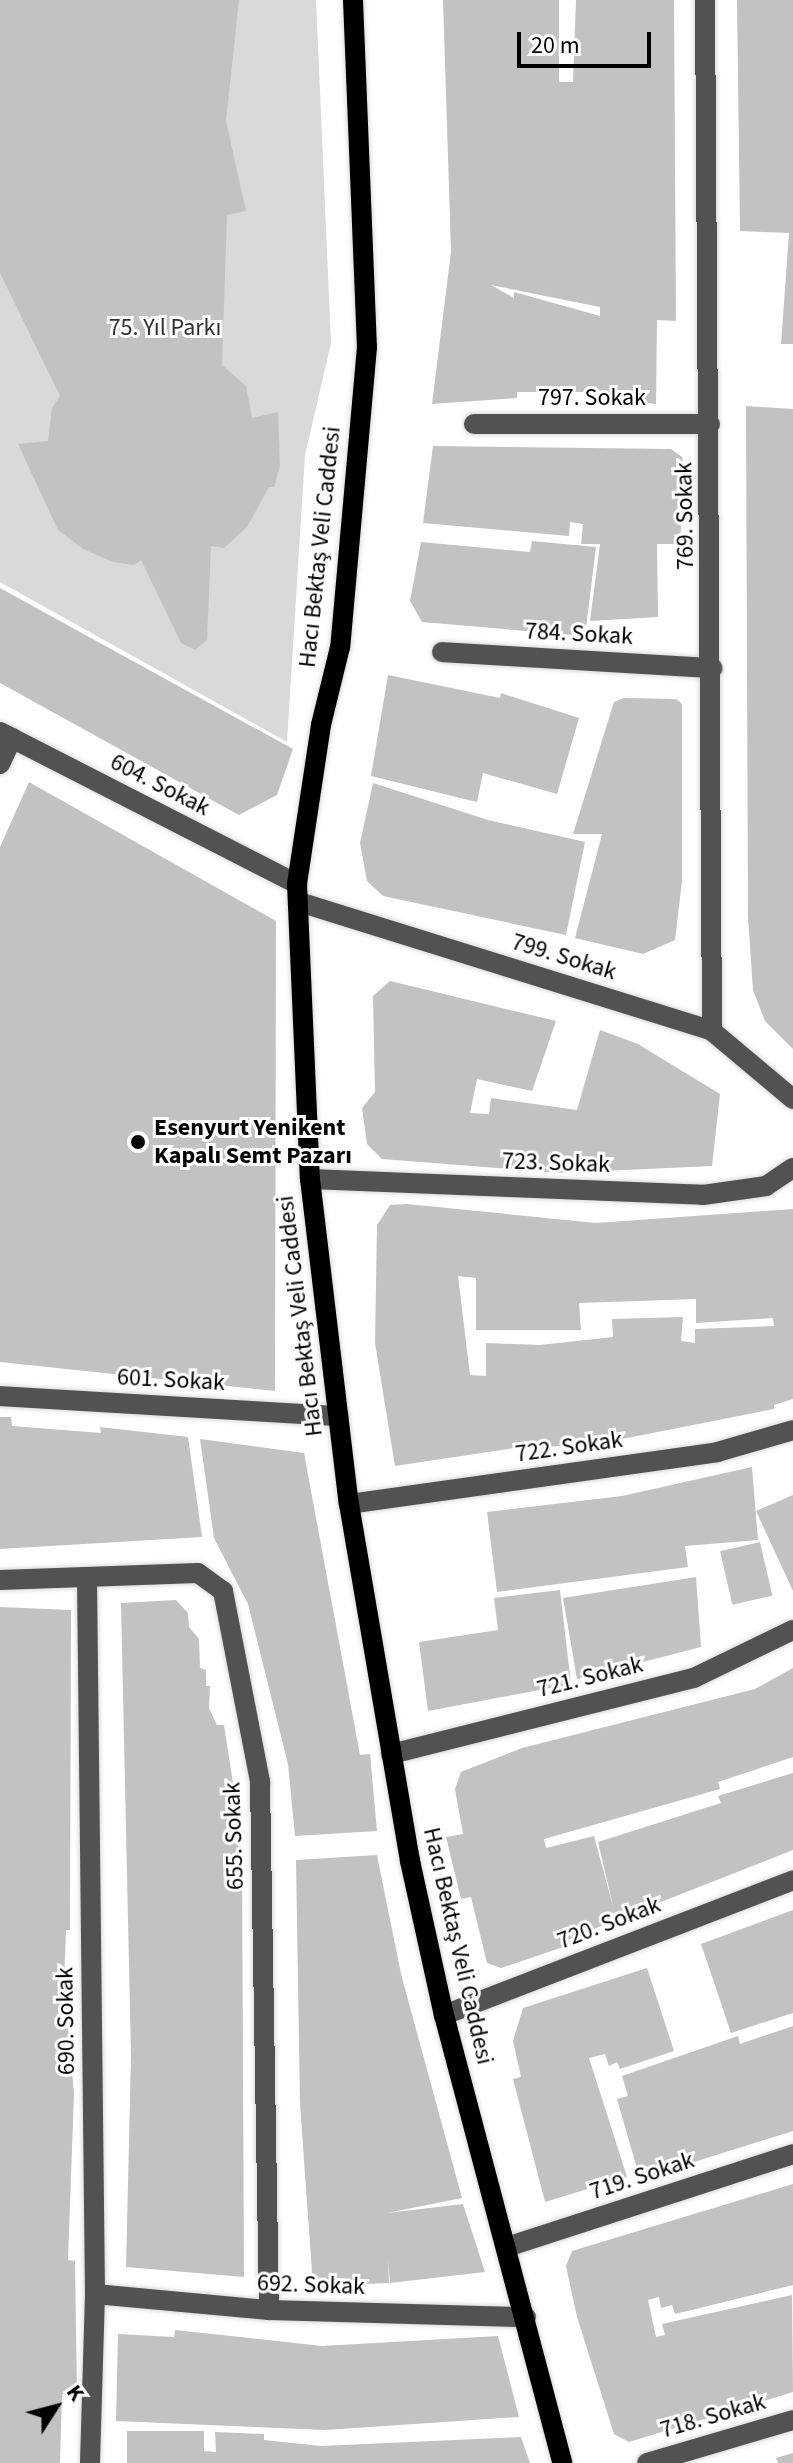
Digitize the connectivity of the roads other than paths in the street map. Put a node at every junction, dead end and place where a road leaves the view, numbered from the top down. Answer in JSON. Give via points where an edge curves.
{"nodes":[{"id":1,"x":353,"y":0,"type":"edge"},
{"id":2,"x":705,"y":0,"type":"edge"},
{"id":3,"x":474,"y":424,"type":"dead end"},
{"id":4,"x":710,"y":424,"type":"junction"},
{"id":5,"x":442,"y":652,"type":"dead end"},
{"id":6,"x":713,"y":668,"type":"junction"},
{"id":7,"x":6,"y":735,"type":"edge"},
{"id":8,"x":0,"y":764,"type":"edge"},
{"id":9,"x":298,"y":893,"type":"junction"},
{"id":10,"x":712,"y":1031,"type":"junction"},
{"id":11,"x":793,"y":1099,"type":"edge"},
{"id":12,"x":793,"y":1168,"type":"edge"},
{"id":13,"x":310,"y":1179,"type":"junction"},
{"id":14,"x":0,"y":1396,"type":"edge"},
{"id":15,"x":338,"y":1416,"type":"junction"},
{"id":16,"x":793,"y":1430,"type":"edge"},
{"id":17,"x":349,"y":1504,"type":"junction"},
{"id":18,"x":87,"y":1578,"type":"junction"},
{"id":19,"x":0,"y":1580,"type":"edge"},
{"id":20,"x":793,"y":1630,"type":"edge"},
{"id":21,"x":391,"y":1754,"type":"junction"},
{"id":22,"x":793,"y":1880,"type":"edge"},
{"id":23,"x":444,"y":2015,"type":"junction"},
{"id":24,"x":793,"y":2154,"type":"edge"},
{"id":25,"x":507,"y":2247,"type":"junction"},
{"id":26,"x":95,"y":2294,"type":"junction"},
{"id":27,"x":269,"y":2310,"type":"junction"},
{"id":28,"x":526,"y":2317,"type":"junction"},
{"id":29,"x":793,"y":2420,"type":"edge"},
{"id":30,"x":90,"y":2463,"type":"edge"},
{"id":31,"x":562,"y":2463,"type":"edge"},
{"id":32,"x":647,"y":2463,"type":"edge"}],
"edges":[{"from":1,"to":9,"type":"main road","name":"Hacı Bektaş Veli Caddesi","via":[[367,347],[340,647],[321,725]]},
{"from":2,"to":4,"type":"street","name":"769. Sokak"},
{"from":3,"to":4,"type":"street","name":"797. Sokak"},
{"from":4,"to":6,"type":"street","name":"769. Sokak"},
{"from":5,"to":6,"type":"street","name":"784. Sokak"},
{"from":6,"to":10,"type":"street","name":"769. Sokak"},
{"from":7,"to":8,"type":"street"},
{"from":7,"to":9,"type":"street","name":"604. Sokak"},
{"from":9,"to":10,"type":"street","name":"799. Sokak"},
{"from":9,"to":13,"type":"main road","name":"Hacı Bektaş Veli Caddesi"},
{"from":10,"to":11,"type":"street","name":"799. Sokak"},
{"from":12,"to":13,"type":"street","name":"723. Sokak","via":[[766,1186],[703,1195]]},
{"from":13,"to":15,"type":"main road","name":"Hacı Bektaş Veli Caddesi"},
{"from":14,"to":15,"type":"street","name":"601. Sokak"},
{"from":15,"to":17,"type":"main road","name":"Hacı Bektaş Veli Caddesi"},
{"from":16,"to":17,"type":"street","name":"722. Sokak","via":[[717,1452]]},
{"from":17,"to":21,"type":"main road","name":"Hacı Bektaş Veli Caddesi"},
{"from":18,"to":19,"type":"street","name":"655. Sokak"},
{"from":18,"to":26,"type":"street","name":"690. Sokak"},
{"from":18,"to":27,"type":"street","name":"655. Sokak","via":[[198,1573],[223,1591],[260,1782]]},
{"from":20,"to":21,"type":"street","name":"721. Sokak","via":[[694,1678]]},
{"from":21,"to":23,"type":"main road","name":"Hacı Bektaş Veli Caddesi"},
{"from":22,"to":23,"type":"street","name":"720. Sokak"},
{"from":23,"to":25,"type":"main road","name":"Hacı Bektaş Veli Caddesi"},
{"from":24,"to":25,"type":"street","name":"719. Sokak"},
{"from":25,"to":28,"type":"main road","name":"Hacı Bektaş Veli Caddesi"},
{"from":26,"to":27,"type":"street","name":"692. Sokak"},
{"from":26,"to":30,"type":"street","name":"690. Sokak"},
{"from":27,"to":28,"type":"street","name":"692. Sokak"},
{"from":28,"to":31,"type":"main road","name":"Hacı Bektaş Veli Caddesi"},
{"from":29,"to":32,"type":"street","name":"718. Sokak"}]}
